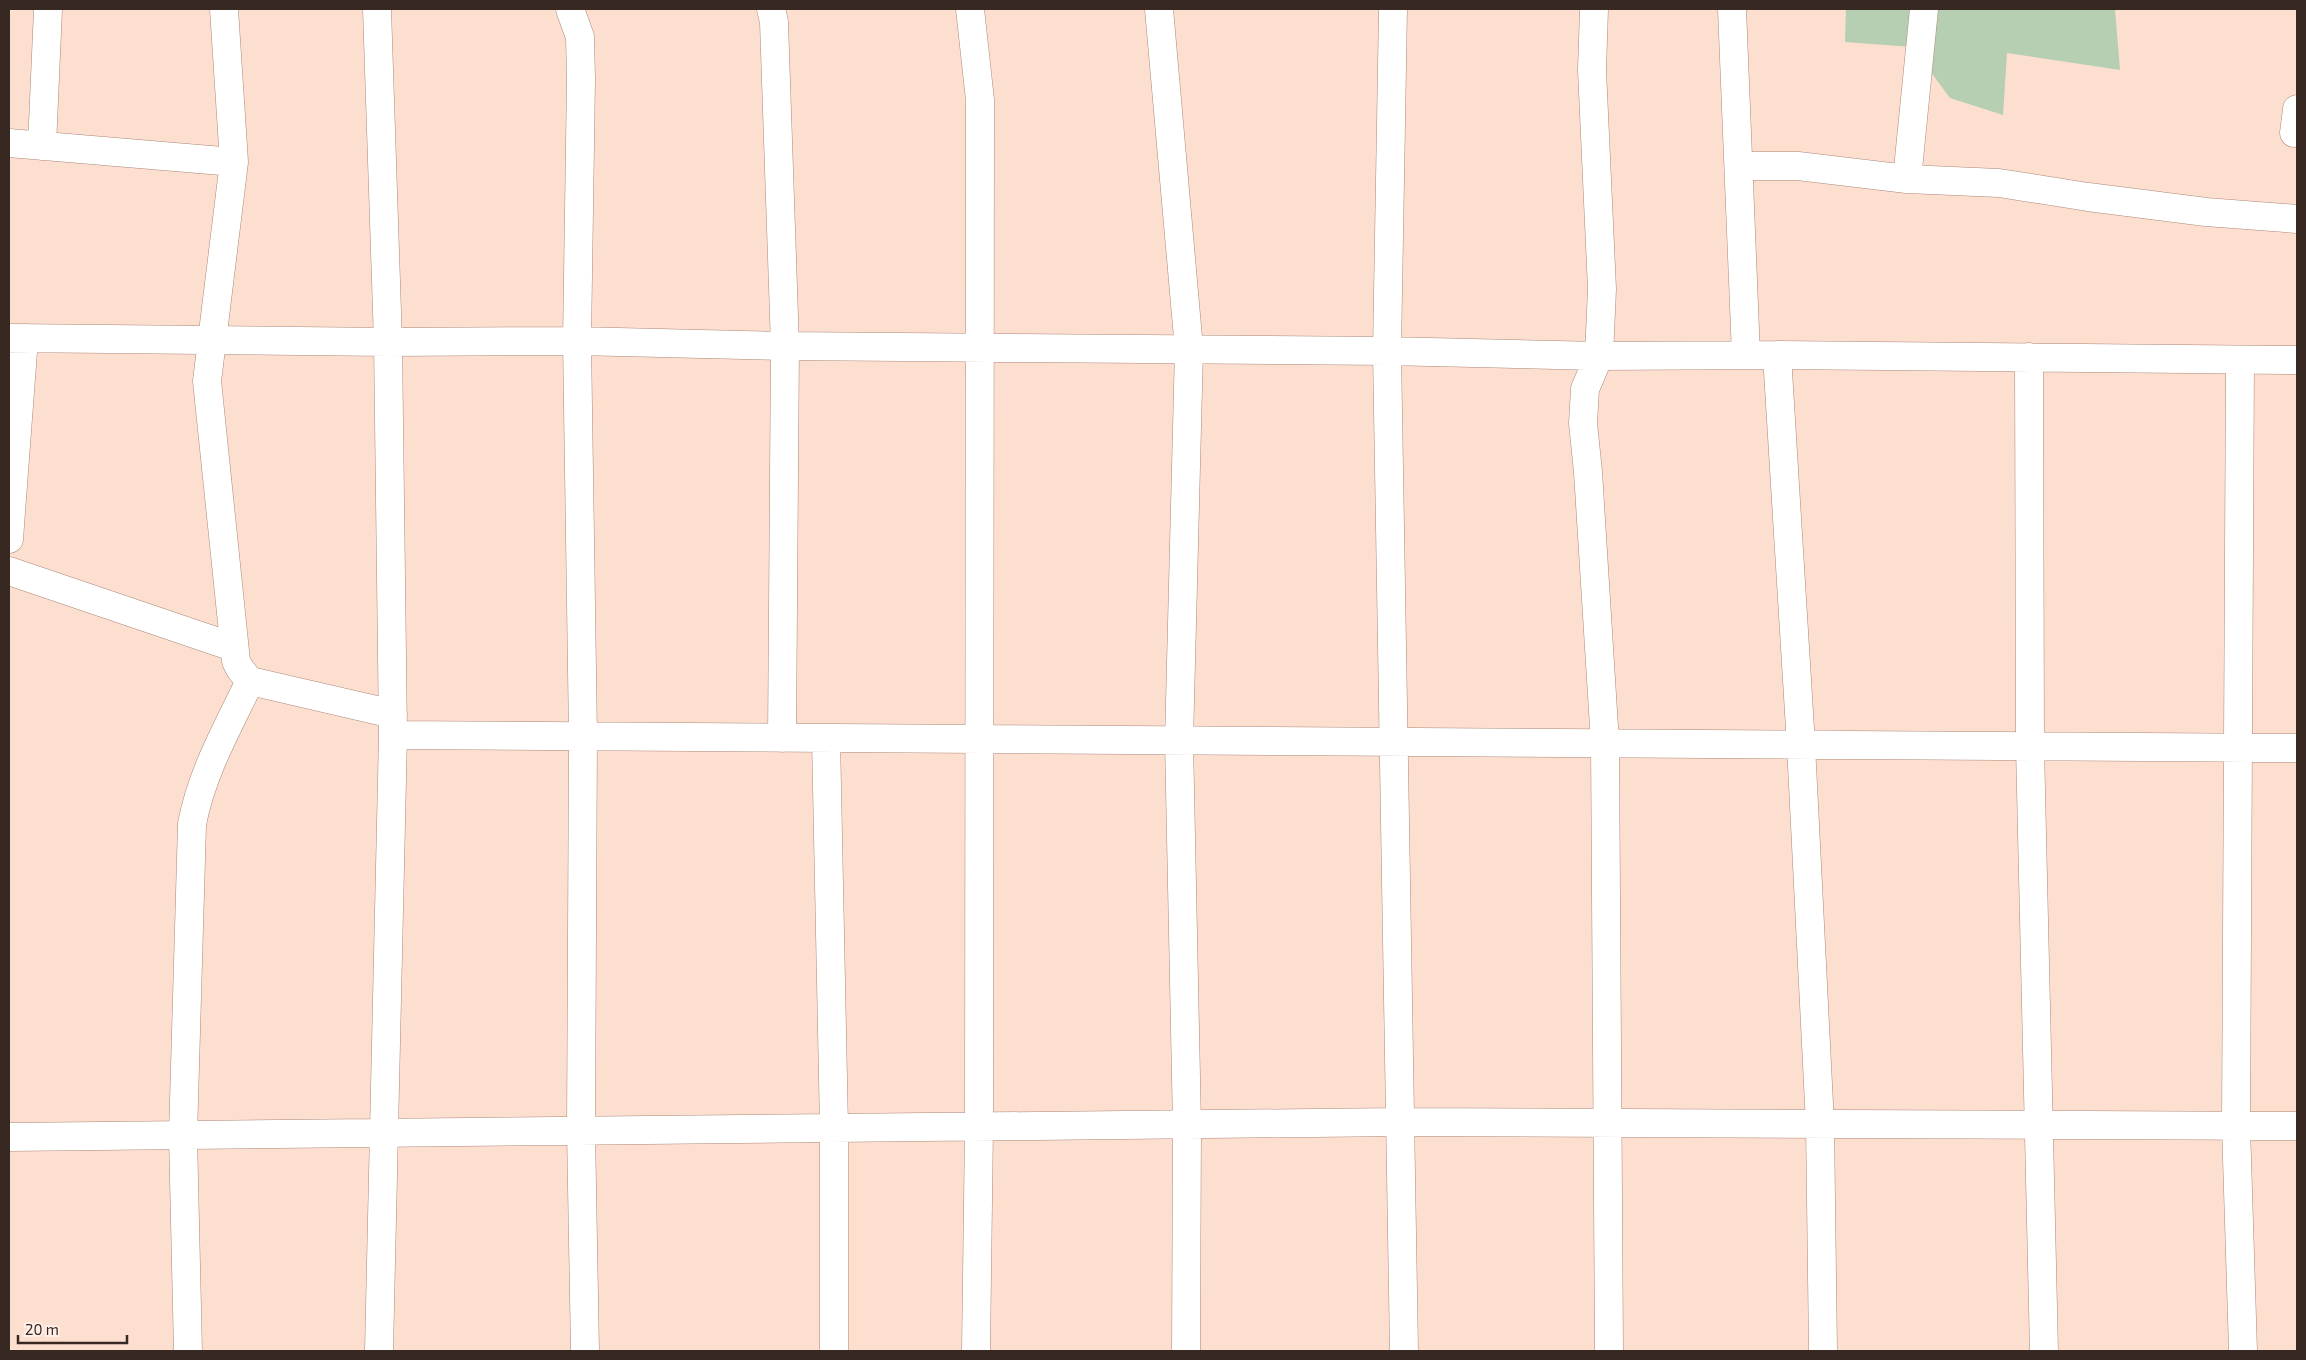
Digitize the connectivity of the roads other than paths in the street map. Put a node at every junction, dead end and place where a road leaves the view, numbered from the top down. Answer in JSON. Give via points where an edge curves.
{"nodes":[{"id":1,"x":48,"y":9,"type":"edge"},
{"id":2,"x":224,"y":9,"type":"edge"},
{"id":3,"x":377,"y":9,"type":"edge"},
{"id":4,"x":570,"y":9,"type":"edge"},
{"id":5,"x":770,"y":9,"type":"edge"},
{"id":6,"x":970,"y":9,"type":"edge"},
{"id":7,"x":1160,"y":9,"type":"edge"},
{"id":8,"x":1393,"y":9,"type":"edge"},
{"id":9,"x":1594,"y":9,"type":"edge"},
{"id":10,"x":1732,"y":9,"type":"edge"},
{"id":11,"x":1924,"y":9,"type":"edge"},
{"id":12,"x":9,"y":143,"type":"edge"},
{"id":13,"x":42,"y":146,"type":"junction"},
{"id":14,"x":234,"y":162,"type":"junction"},
{"id":15,"x":1740,"y":166,"type":"junction"},
{"id":16,"x":1907,"y":179,"type":"junction"},
{"id":17,"x":2297,"y":219,"type":"edge"},
{"id":18,"x":16,"y":338,"type":"edge"},
{"id":19,"x":212,"y":340,"type":"junction"},
{"id":20,"x":577,"y":341,"type":"junction"},
{"id":21,"x":388,"y":342,"type":"junction"},
{"id":22,"x":784,"y":346,"type":"junction"},
{"id":23,"x":979,"y":347,"type":"junction"},
{"id":24,"x":1189,"y":350,"type":"junction"},
{"id":25,"x":1387,"y":351,"type":"junction"},
{"id":26,"x":1746,"y":355,"type":"junction"},
{"id":27,"x":1777,"y":355,"type":"junction"},
{"id":28,"x":1599,"y":356,"type":"junction"},
{"id":29,"x":2028,"y":358,"type":"junction"},
{"id":30,"x":2240,"y":360,"type":"junction"},
{"id":31,"x":2297,"y":360,"type":"edge"},
{"id":32,"x":9,"y":539,"type":"edge"},
{"id":33,"x":9,"y":571,"type":"edge"},
{"id":34,"x":233,"y":646,"type":"junction"},
{"id":35,"x":250,"y":681,"type":"junction"},
{"id":36,"x":393,"y":725,"type":"junction"},
{"id":37,"x":583,"y":736,"type":"junction"},
{"id":38,"x":782,"y":738,"type":"junction"},
{"id":39,"x":826,"y":738,"type":"junction"},
{"id":40,"x":978,"y":740,"type":"junction"},
{"id":41,"x":1179,"y":741,"type":"junction"},
{"id":42,"x":1392,"y":742,"type":"junction"},
{"id":43,"x":1605,"y":744,"type":"junction"},
{"id":44,"x":1801,"y":745,"type":"junction"},
{"id":45,"x":2030,"y":747,"type":"junction"},
{"id":46,"x":2238,"y":748,"type":"junction"},
{"id":47,"x":2297,"y":748,"type":"edge"},
{"id":48,"x":1399,"y":1122,"type":"junction"},
{"id":49,"x":1607,"y":1123,"type":"junction"},
{"id":50,"x":1820,"y":1124,"type":"junction"},
{"id":51,"x":1187,"y":1125,"type":"junction"},
{"id":52,"x":2038,"y":1125,"type":"junction"},
{"id":53,"x":2236,"y":1126,"type":"junction"},
{"id":54,"x":2297,"y":1126,"type":"edge"},
{"id":55,"x":980,"y":1127,"type":"junction"},
{"id":56,"x":834,"y":1128,"type":"junction"},
{"id":57,"x":581,"y":1131,"type":"junction"},
{"id":58,"x":384,"y":1133,"type":"junction"},
{"id":59,"x":183,"y":1136,"type":"junction"},
{"id":60,"x":9,"y":1137,"type":"edge"},
{"id":61,"x":188,"y":1351,"type":"edge"},
{"id":62,"x":379,"y":1351,"type":"edge"},
{"id":63,"x":585,"y":1351,"type":"edge"},
{"id":64,"x":834,"y":1351,"type":"edge"},
{"id":65,"x":976,"y":1351,"type":"edge"},
{"id":66,"x":1186,"y":1351,"type":"edge"},
{"id":67,"x":1404,"y":1351,"type":"edge"},
{"id":68,"x":1609,"y":1351,"type":"edge"},
{"id":69,"x":1823,"y":1351,"type":"edge"},
{"id":70,"x":2044,"y":1351,"type":"edge"},
{"id":71,"x":2243,"y":1351,"type":"edge"}],
"edges":[{"from":1,"to":13,"type":"street"},
{"from":2,"to":14,"type":"street"},
{"from":3,"to":21,"type":"street"},
{"from":4,"to":20,"type":"street","via":[[580,36],[581,69]]},
{"from":5,"to":22,"type":"street","via":[[774,22]]},
{"from":6,"to":23,"type":"street","via":[[980,100]]},
{"from":7,"to":24,"type":"street"},
{"from":8,"to":25,"type":"street"},
{"from":9,"to":28,"type":"street","via":[[1592,70],[1602,289]]},
{"from":10,"to":15,"type":"street"},
{"from":11,"to":16,"type":"street"},
{"from":12,"to":13,"type":"street"},
{"from":13,"to":14,"type":"street"},
{"from":14,"to":19,"type":"street"},
{"from":15,"to":16,"type":"street","via":[[1798,166]]},
{"from":15,"to":26,"type":"street"},
{"from":16,"to":17,"type":"street","via":[[1999,183],[2206,212]]},
{"from":18,"to":19,"type":"street"},
{"from":18,"to":32,"type":"street"},
{"from":19,"to":21,"type":"street"},
{"from":19,"to":34,"type":"street","via":[[207,381]]},
{"from":20,"to":21,"type":"street"},
{"from":20,"to":22,"type":"street"},
{"from":20,"to":37,"type":"street"},
{"from":21,"to":36,"type":"street"},
{"from":22,"to":23,"type":"street"},
{"from":22,"to":38,"type":"street"},
{"from":23,"to":24,"type":"street"},
{"from":23,"to":40,"type":"street"},
{"from":24,"to":25,"type":"street"},
{"from":24,"to":41,"type":"street"},
{"from":25,"to":28,"type":"street"},
{"from":25,"to":42,"type":"street"},
{"from":26,"to":27,"type":"street"},
{"from":26,"to":28,"type":"street"},
{"from":27,"to":29,"type":"street"},
{"from":27,"to":44,"type":"street"},
{"from":28,"to":43,"type":"street","via":[[1585,389],[1583,423]]},
{"from":29,"to":30,"type":"street"},
{"from":29,"to":45,"type":"street"},
{"from":30,"to":31,"type":"street"},
{"from":30,"to":46,"type":"street"},
{"from":33,"to":34,"type":"street"},
{"from":34,"to":35,"type":"street","via":[[240,669]]},
{"from":35,"to":36,"type":"street"},
{"from":35,"to":59,"type":"street","via":[[204,778],[192,824]]},
{"from":36,"to":37,"type":"street"},
{"from":36,"to":58,"type":"street"},
{"from":37,"to":38,"type":"street"},
{"from":37,"to":57,"type":"street"},
{"from":38,"to":39,"type":"street"},
{"from":39,"to":40,"type":"street"},
{"from":39,"to":56,"type":"street"},
{"from":40,"to":41,"type":"street"},
{"from":40,"to":55,"type":"street"},
{"from":41,"to":42,"type":"street"},
{"from":41,"to":51,"type":"street"},
{"from":42,"to":43,"type":"street"},
{"from":42,"to":48,"type":"street"},
{"from":43,"to":44,"type":"street"},
{"from":43,"to":49,"type":"street"},
{"from":44,"to":45,"type":"street"},
{"from":44,"to":50,"type":"street"},
{"from":45,"to":46,"type":"street"},
{"from":45,"to":52,"type":"street"},
{"from":46,"to":47,"type":"street"},
{"from":46,"to":53,"type":"street"},
{"from":48,"to":49,"type":"street"},
{"from":48,"to":51,"type":"street"},
{"from":48,"to":67,"type":"street"},
{"from":49,"to":50,"type":"street"},
{"from":49,"to":68,"type":"street"},
{"from":50,"to":52,"type":"street"},
{"from":50,"to":69,"type":"street"},
{"from":51,"to":55,"type":"street"},
{"from":51,"to":66,"type":"street"},
{"from":52,"to":53,"type":"street"},
{"from":52,"to":70,"type":"street"},
{"from":53,"to":54,"type":"street"},
{"from":53,"to":71,"type":"street"},
{"from":55,"to":56,"type":"street"},
{"from":55,"to":65,"type":"street"},
{"from":56,"to":57,"type":"street"},
{"from":56,"to":64,"type":"street"},
{"from":57,"to":58,"type":"street"},
{"from":57,"to":63,"type":"street"},
{"from":58,"to":59,"type":"street"},
{"from":58,"to":62,"type":"street"},
{"from":59,"to":60,"type":"street"},
{"from":59,"to":61,"type":"street"}]}
